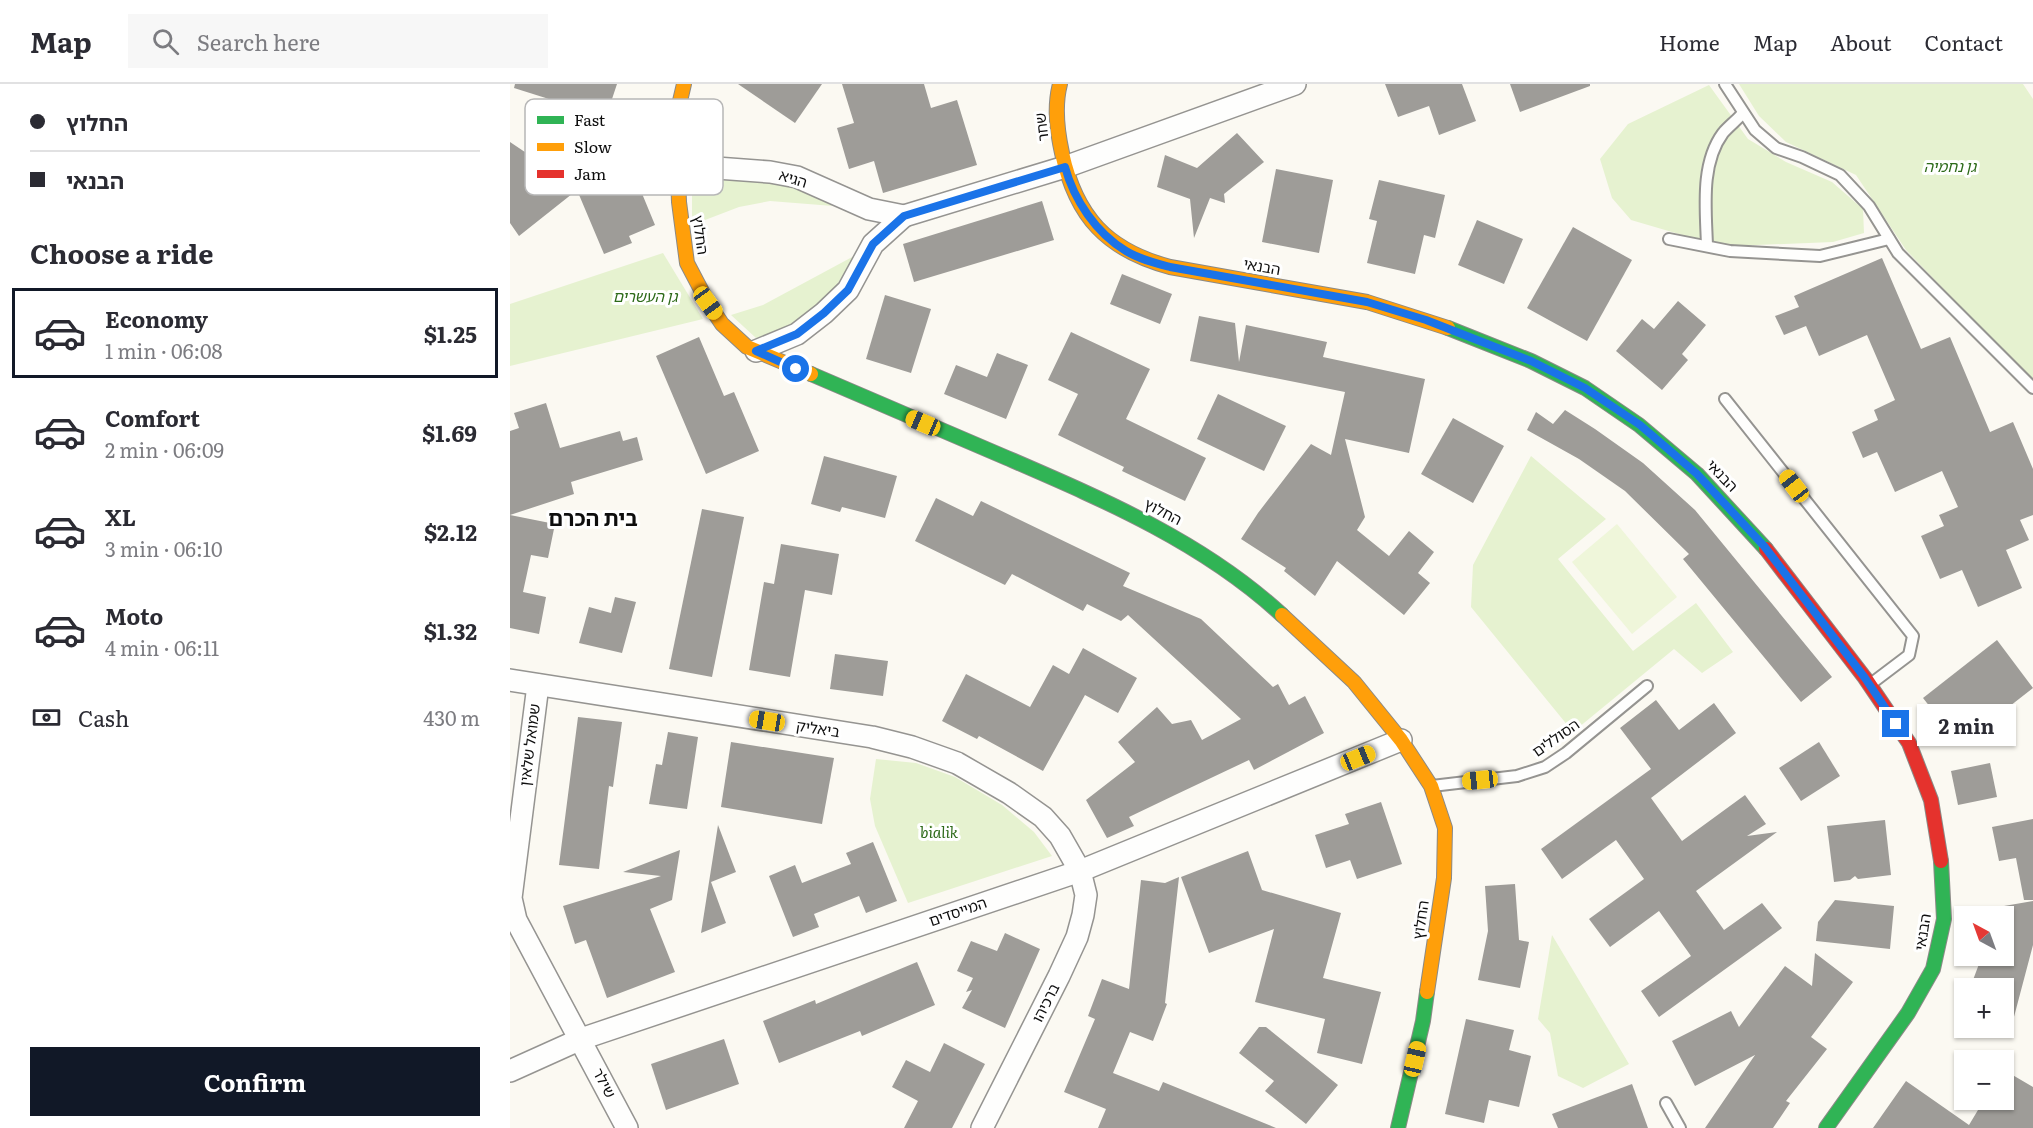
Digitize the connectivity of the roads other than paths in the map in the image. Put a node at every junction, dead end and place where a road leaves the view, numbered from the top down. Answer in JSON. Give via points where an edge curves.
{"nodes":[{"id":1,"x":684,"y":84,"type":"edge"},
{"id":2,"x":1060,"y":84,"type":"edge"},
{"id":3,"x":1295,"y":84,"type":"edge"},
{"id":4,"x":1725,"y":84,"type":"edge"},
{"id":5,"x":679,"y":99,"type":"edge"},
{"id":6,"x":1743,"y":113,"type":"junction"},
{"id":7,"x":1065,"y":167,"type":"junction"},
{"id":8,"x":723,"y":168,"type":"edge"},
{"id":9,"x":679,"y":195,"type":"edge"},
{"id":10,"x":904,"y":216,"type":"junction"},
{"id":11,"x":1670,"y":238,"type":"dead end"},
{"id":12,"x":1889,"y":238,"type":"junction"},
{"id":13,"x":1707,"y":246,"type":"junction"},
{"id":14,"x":756,"y":351,"type":"junction"},
{"id":15,"x":2033,"y":388,"type":"edge"},
{"id":16,"x":1725,"y":399,"type":"dead end"},
{"id":17,"x":510,"y":680,"type":"edge"},
{"id":18,"x":538,"y":685,"type":"junction"},
{"id":19,"x":1870,"y":685,"type":"junction"},
{"id":20,"x":1647,"y":686,"type":"dead end"},
{"id":21,"x":1401,"y":740,"type":"junction"},
{"id":22,"x":1431,"y":786,"type":"junction"},
{"id":23,"x":1080,"y":871,"type":"junction"},
{"id":24,"x":581,"y":1039,"type":"junction"},
{"id":25,"x":510,"y":1071,"type":"edge"},
{"id":26,"x":1666,"y":1103,"type":"dead end"},
{"id":27,"x":627,"y":1128,"type":"edge"},
{"id":28,"x":982,"y":1128,"type":"edge"},
{"id":29,"x":1398,"y":1128,"type":"edge"},
{"id":30,"x":1680,"y":1128,"type":"edge"},
{"id":31,"x":1826,"y":1128,"type":"edge"}],
"edges":[{"from":1,"to":5,"type":"street","name":"החלוץ"},
{"from":2,"to":7,"type":"street","name":"שחר","via":[[1056,120]]},
{"from":3,"to":7,"type":"street","name":"הגיא"},
{"from":4,"to":6,"type":"lane"},
{"from":6,"to":12,"type":"lane","via":[[1776,148],[1840,175],[1869,206]]},
{"from":6,"to":13,"type":"lane","via":[[1723,134],[1711,160],[1705,192]]},
{"from":7,"to":10,"type":"street","name":"הגיא"},
{"from":7,"to":19,"type":"street","name":"הבנאי","via":[[1070,185],[1096,226],[1127,252],[1148,261],[1367,302],[1426,320],[1531,361],[1585,388],[1640,425],[1697,474],[1764,546]]},
{"from":8,"to":10,"type":"street","name":"הגיא","via":[[797,177],[869,209]]},
{"from":9,"to":14,"type":"street","name":"החלוץ","via":[[687,263],[722,324]]},
{"from":10,"to":14,"type":"street","name":"הגיא","via":[[873,244],[848,290],[824,313],[797,334]]},
{"from":11,"to":13,"type":"lane"},
{"from":12,"to":13,"type":"lane","via":[[1820,256]]},
{"from":12,"to":15,"type":"lane","via":[[1898,253]]},
{"from":14,"to":21,"type":"street","name":"החלוץ","via":[[1093,495],[1172,535],[1257,592],[1354,682]]},
{"from":16,"to":19,"type":"lane","via":[[1913,636],[1909,655]]},
{"from":17,"to":18,"type":"street","name":"ביאליק"},
{"from":18,"to":23,"type":"street","name":"ביאליק","via":[[872,737],[912,747],[957,764],[1043,817],[1060,836]]},
{"from":18,"to":24,"type":"street","name":"שמואל שלאין","via":[[511,898],[516,920]]},
{"from":19,"to":31,"type":"street","name":"הבנאי","via":[[1909,743],[1931,800],[1944,919],[1934,969],[1908,1013]]},
{"from":20,"to":22,"type":"lane","name":"הסוללים","via":[[1545,767],[1517,776]]},
{"from":21,"to":22,"type":"street","name":"החלוץ"},
{"from":21,"to":23,"type":"street","name":"המייסדים"},
{"from":22,"to":29,"type":"street","name":"החלוץ","via":[[1445,828],[1444,878],[1424,1021]]},
{"from":23,"to":24,"type":"street","name":"המייסדים"},
{"from":23,"to":28,"type":"street","name":"ברכיהו","via":[[1086,895],[1077,937]]},
{"from":24,"to":25,"type":"street","name":"המייסדים"},
{"from":24,"to":27,"type":"street","name":"שילר"},
{"from":26,"to":30,"type":"lane"}]}
